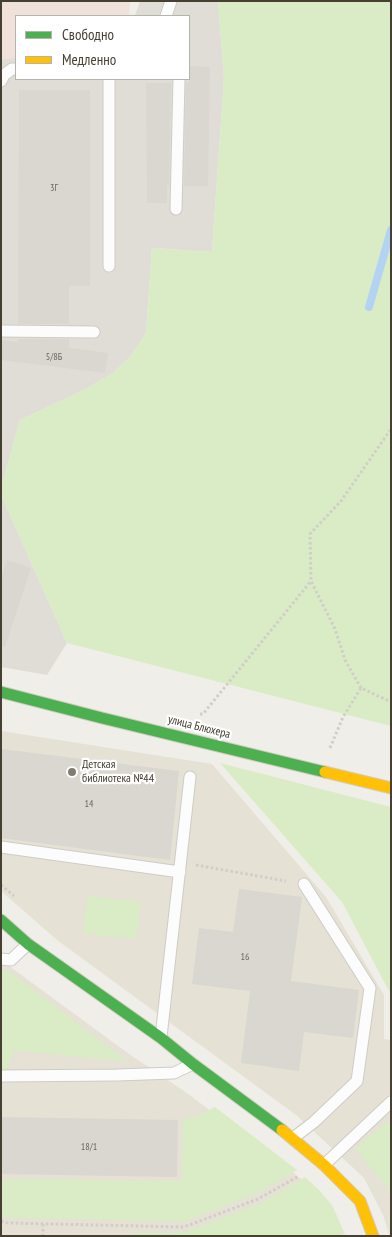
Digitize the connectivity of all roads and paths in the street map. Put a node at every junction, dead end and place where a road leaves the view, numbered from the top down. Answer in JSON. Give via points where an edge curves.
{"nodes":[{"id":1,"x":171,"y":1,"type":"edge"},
{"id":2,"x":166,"y":15,"type":"edge"},
{"id":3,"x":15,"y":68,"type":"edge"},
{"id":4,"x":109,"y":80,"type":"edge"},
{"id":5,"x":178,"y":80,"type":"edge"},
{"id":6,"x":1,"y":81,"type":"edge"},
{"id":7,"x":176,"y":209,"type":"dead end"},
{"id":8,"x":109,"y":266,"type":"dead end"},
{"id":9,"x":1,"y":331,"type":"edge"},
{"id":10,"x":94,"y":332,"type":"dead end"},
{"id":11,"x":391,"y":429,"type":"edge"},
{"id":12,"x":311,"y":582,"type":"junction"},
{"id":13,"x":361,"y":688,"type":"junction"},
{"id":14,"x":1,"y":692,"type":"edge"},
{"id":15,"x":391,"y":702,"type":"edge"},
{"id":16,"x":204,"y":714,"type":"dead end"},
{"id":17,"x":321,"y":771,"type":"junction"},
{"id":18,"x":190,"y":777,"type":"dead end"},
{"id":19,"x":391,"y":788,"type":"edge"},
{"id":20,"x":1,"y":847,"type":"edge"},
{"id":21,"x":180,"y":867,"type":"junction"},
{"id":22,"x":304,"y":884,"type":"joint"},
{"id":23,"x":1,"y":920,"type":"edge"},
{"id":24,"x":28,"y":944,"type":"junction"},
{"id":25,"x":1,"y":959,"type":"edge"},
{"id":26,"x":161,"y":1038,"type":"junction"},
{"id":27,"x":193,"y":1064,"type":"junction"},
{"id":28,"x":1,"y":1076,"type":"edge"},
{"id":29,"x":391,"y":1102,"type":"edge"},
{"id":30,"x":293,"y":1138,"type":"junction"},
{"id":31,"x":324,"y":1165,"type":"junction"},
{"id":32,"x":299,"y":1176,"type":"dead end"},
{"id":33,"x":1,"y":1221,"type":"edge"},
{"id":34,"x":43,"y":1224,"type":"junction"},
{"id":35,"x":43,"y":1236,"type":"edge"},
{"id":36,"x":373,"y":1236,"type":"edge"}],
"edges":[{"from":1,"to":2,"type":"lane"},
{"from":3,"to":6,"type":"lane"},
{"from":4,"to":8,"type":"lane"},
{"from":5,"to":7,"type":"lane"},
{"from":9,"to":10,"type":"lane"},
{"from":11,"to":12,"type":"path","via":[[341,501],[310,534]]},
{"from":12,"to":13,"type":"path","via":[[335,629],[345,660]]},
{"from":12,"to":16,"type":"path"},
{"from":13,"to":15,"type":"path"},
{"from":13,"to":17,"type":"path","via":[[343,718]]},
{"from":14,"to":17,"type":"street","name":"улица Блюхера"},
{"from":17,"to":19,"type":"street","name":"улица Блюхера"},
{"from":18,"to":21,"type":"lane"},
{"from":20,"to":21,"type":"lane"},
{"from":21,"to":22,"type":"path"},
{"from":21,"to":26,"type":"lane"},
{"from":22,"to":30,"type":"lane","via":[[370,988],[357,1081]]},
{"from":23,"to":24,"type":"street"},
{"from":24,"to":25,"type":"lane","via":[[11,960]]},
{"from":24,"to":26,"type":"street"},
{"from":26,"to":27,"type":"street"},
{"from":27,"to":28,"type":"lane","via":[[174,1073]]},
{"from":27,"to":30,"type":"street"},
{"from":29,"to":31,"type":"lane"},
{"from":30,"to":31,"type":"street"},
{"from":31,"to":36,"type":"street","via":[[360,1201]]},
{"from":32,"to":34,"type":"path","via":[[258,1199],[184,1227]]},
{"from":33,"to":34,"type":"path"},
{"from":34,"to":35,"type":"path"}]}
